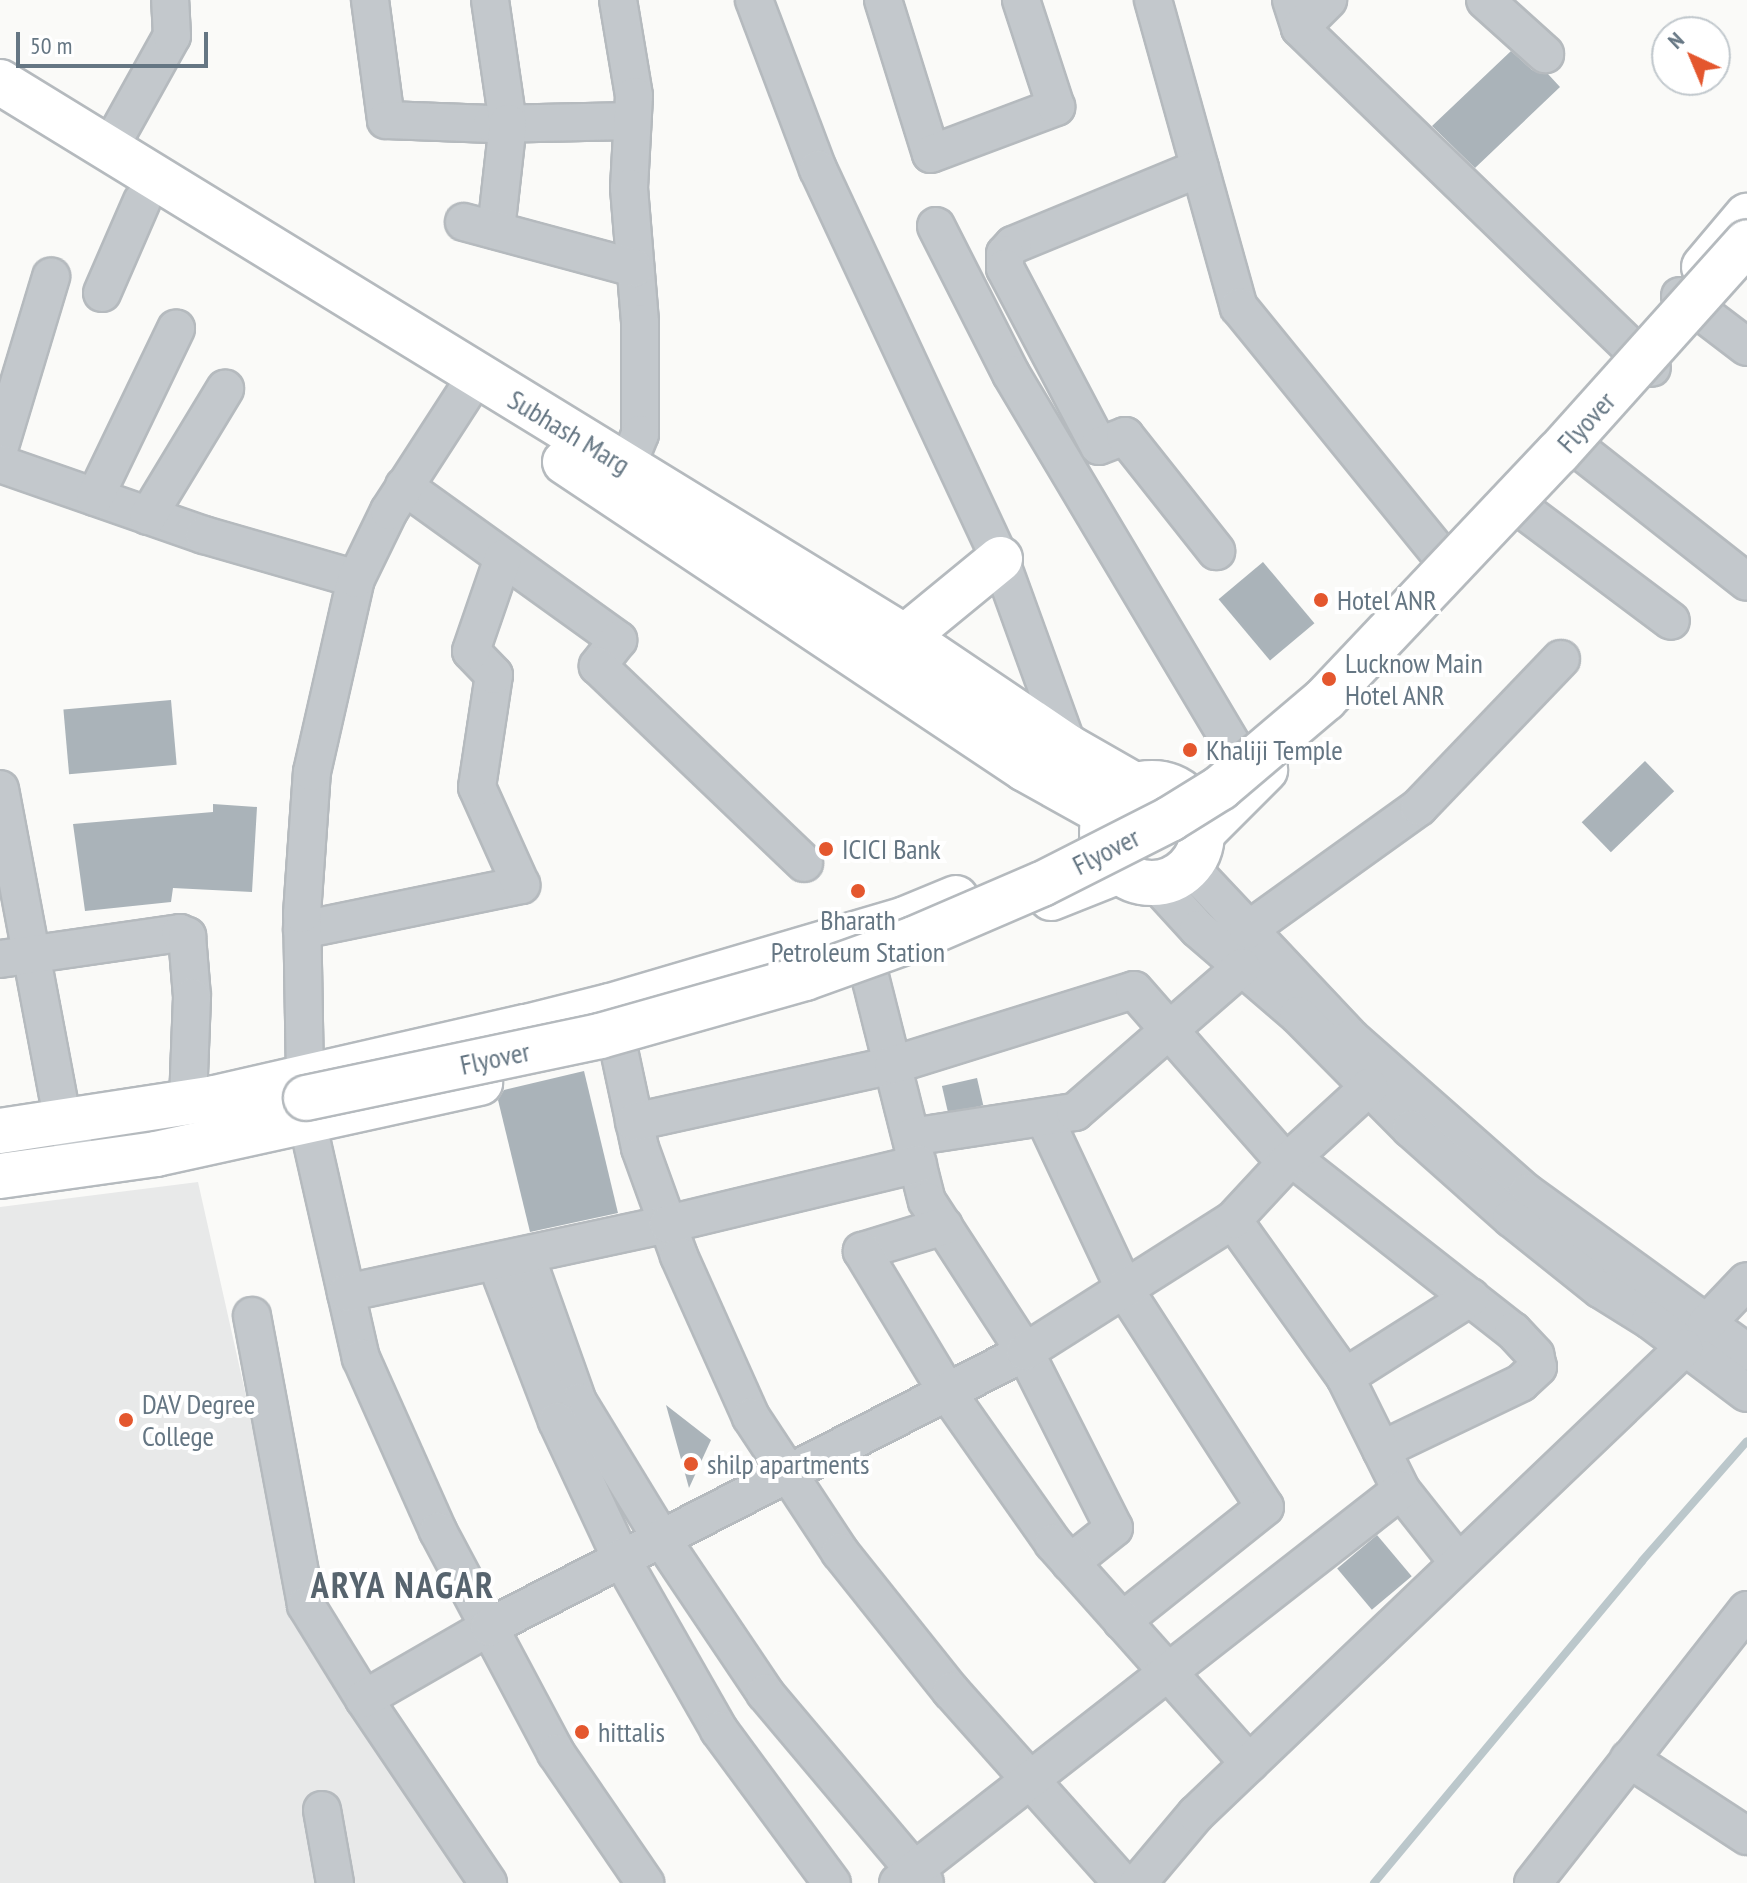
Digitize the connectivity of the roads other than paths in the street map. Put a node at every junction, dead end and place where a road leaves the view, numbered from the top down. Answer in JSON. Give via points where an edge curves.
{"nodes":[{"id":1,"x":170,"y":0,"type":"edge"},
{"id":2,"x":370,"y":0,"type":"edge"},
{"id":3,"x":490,"y":0,"type":"edge"},
{"id":4,"x":618,"y":0,"type":"edge"},
{"id":5,"x":754,"y":0,"type":"edge"},
{"id":6,"x":883,"y":0,"type":"edge"},
{"id":7,"x":1021,"y":0,"type":"edge"},
{"id":8,"x":1153,"y":0,"type":"edge"},
{"id":9,"x":1328,"y":0,"type":"edge"},
{"id":10,"x":1485,"y":0,"type":"edge"},
{"id":11,"x":1296,"y":14,"type":"edge"},
{"id":12,"x":1545,"y":54,"type":"dead end"},
{"id":13,"x":3,"y":103,"type":"edge"},
{"id":14,"x":632,"y":121,"type":"junction"},
{"id":15,"x":508,"y":123,"type":"junction"},
{"id":16,"x":109,"y":149,"type":"junction"},
{"id":17,"x":1200,"y":168,"type":"junction"},
{"id":18,"x":142,"y":201,"type":"junction"},
{"id":19,"x":1747,"y":216,"type":"edge"},
{"id":20,"x":936,"y":226,"type":"dead end"},
{"id":21,"x":1747,"y":242,"type":"edge"},
{"id":22,"x":1747,"y":260,"type":"edge"},
{"id":23,"x":635,"y":268,"type":"junction"},
{"id":24,"x":51,"y":277,"type":"dead end"},
{"id":25,"x":102,"y":293,"type":"dead end"},
{"id":26,"x":1692,"y":305,"type":"junction"},
{"id":27,"x":176,"y":329,"type":"dead end"},
{"id":28,"x":1747,"y":347,"type":"edge"},
{"id":29,"x":1642,"y":359,"type":"junction"},
{"id":30,"x":471,"y":386,"type":"junction"},
{"id":31,"x":225,"y":389,"type":"dead end"},
{"id":32,"x":0,"y":446,"type":"edge"},
{"id":33,"x":1577,"y":448,"type":"junction"},
{"id":34,"x":0,"y":464,"type":"edge"},
{"id":35,"x":627,"y":467,"type":"junction"},
{"id":36,"x":404,"y":486,"type":"junction"},
{"id":37,"x":95,"y":497,"type":"junction"},
{"id":38,"x":1522,"y":509,"type":"junction"},
{"id":39,"x":148,"y":516,"type":"junction"},
{"id":40,"x":1216,"y":551,"type":"dead end"},
{"id":41,"x":1442,"y":557,"type":"junction"},
{"id":42,"x":503,"y":558,"type":"junction"},
{"id":43,"x":1000,"y":559,"type":"junction"},
{"id":44,"x":356,"y":579,"type":"junction"},
{"id":45,"x":1747,"y":582,"type":"edge"},
{"id":46,"x":1671,"y":621,"type":"dead end"},
{"id":47,"x":905,"y":637,"type":"junction"},
{"id":48,"x":1561,"y":659,"type":"dead end"},
{"id":49,"x":1068,"y":747,"type":"junction"},
{"id":50,"x":1238,"y":755,"type":"junction"},
{"id":51,"x":0,"y":789,"type":"edge"},
{"id":52,"x":1150,"y":835,"type":"junction"},
{"id":53,"x":804,"y":863,"type":"dead end"},
{"id":54,"x":302,"y":930,"type":"junction"},
{"id":55,"x":1248,"y":930,"type":"junction"},
{"id":56,"x":864,"y":951,"type":"junction"},
{"id":57,"x":15,"y":956,"type":"edge"},
{"id":58,"x":1242,"y":967,"type":"junction"},
{"id":59,"x":610,"y":1006,"type":"junction"},
{"id":60,"x":1169,"y":1031,"type":"junction"},
{"id":61,"x":619,"y":1052,"type":"junction"},
{"id":62,"x":893,"y":1065,"type":"junction"},
{"id":63,"x":1369,"y":1087,"type":"junction"},
{"id":64,"x":306,"y":1099,"type":"junction"},
{"id":65,"x":195,"y":1102,"type":"junction"},
{"id":66,"x":258,"y":1107,"type":"junction"},
{"id":67,"x":1044,"y":1117,"type":"junction"},
{"id":68,"x":63,"y":1121,"type":"junction"},
{"id":69,"x":634,"y":1122,"type":"junction"},
{"id":70,"x":0,"y":1131,"type":"edge"},
{"id":71,"x":206,"y":1143,"type":"junction"},
{"id":72,"x":915,"y":1151,"type":"junction"},
{"id":73,"x":1289,"y":1160,"type":"junction"},
{"id":74,"x":82,"y":1164,"type":"junction"},
{"id":75,"x":0,"y":1176,"type":"edge"},
{"id":76,"x":1233,"y":1220,"type":"junction"},
{"id":77,"x":668,"y":1224,"type":"junction"},
{"id":78,"x":944,"y":1226,"type":"junction"},
{"id":79,"x":511,"y":1259,"type":"junction"},
{"id":80,"x":1747,"y":1281,"type":"edge"},
{"id":81,"x":1125,"y":1290,"type":"junction"},
{"id":82,"x":346,"y":1293,"type":"junction"},
{"id":83,"x":1471,"y":1297,"type":"junction"},
{"id":84,"x":252,"y":1316,"type":"dead end"},
{"id":85,"x":1695,"y":1336,"type":"junction"},
{"id":86,"x":1025,"y":1352,"type":"junction"},
{"id":87,"x":1741,"y":1375,"type":"edge"},
{"id":88,"x":1345,"y":1377,"type":"junction"},
{"id":89,"x":947,"y":1392,"type":"junction"},
{"id":90,"x":1381,"y":1450,"type":"junction"},
{"id":91,"x":788,"y":1473,"type":"junction"},
{"id":92,"x":1401,"y":1490,"type":"junction"},
{"id":93,"x":661,"y":1538,"type":"junction"},
{"id":94,"x":621,"y":1558,"type":"junction"},
{"id":95,"x":1457,"y":1561,"type":"junction"},
{"id":96,"x":1070,"y":1563,"type":"junction"},
{"id":97,"x":1747,"y":1610,"type":"edge"},
{"id":98,"x":1122,"y":1621,"type":"junction"},
{"id":99,"x":489,"y":1627,"type":"junction"},
{"id":100,"x":1168,"y":1673,"type":"junction"},
{"id":101,"x":364,"y":1699,"type":"junction"},
{"id":102,"x":1629,"y":1759,"type":"junction"},
{"id":103,"x":1249,"y":1763,"type":"junction"},
{"id":104,"x":1031,"y":1781,"type":"junction"},
{"id":105,"x":322,"y":1810,"type":"dead end"},
{"id":106,"x":1744,"y":1828,"type":"edge"},
{"id":107,"x":912,"y":1879,"type":"edge"},
{"id":108,"x":335,"y":1883,"type":"edge"},
{"id":109,"x":488,"y":1883,"type":"edge"},
{"id":110,"x":645,"y":1883,"type":"edge"},
{"id":111,"x":832,"y":1883,"type":"edge"},
{"id":112,"x":1122,"y":1883,"type":"edge"},
{"id":113,"x":1138,"y":1883,"type":"edge"},
{"id":114,"x":1533,"y":1883,"type":"edge"}],
"edges":[{"from":1,"to":16,"type":"street","via":[[172,36]]},
{"from":2,"to":15,"type":"street","via":[[386,120]]},
{"from":3,"to":15,"type":"street"},
{"from":4,"to":14,"type":"street","via":[[634,96]]},
{"from":5,"to":43,"type":"street","via":[[818,169]]},
{"from":6,"to":7,"type":"street","via":[[931,154],[1056,107]]},
{"from":8,"to":17,"type":"street"},
{"from":9,"to":11,"type":"street"},
{"from":10,"to":12,"type":"street"},
{"from":11,"to":29,"type":"street"},
{"from":13,"to":16,"type":"main road","name":"Subhash Marg"},
{"from":13,"to":18,"type":"main road"},
{"from":14,"to":15,"type":"street"},
{"from":14,"to":23,"type":"street","via":[[629,188]]},
{"from":15,"to":23,"type":"street","via":[[480,226]]},
{"from":16,"to":30,"type":"main road","name":"Subhash Marg"},
{"from":17,"to":40,"type":"street","via":[[1013,245],[1005,254],[1005,268],[1099,446],[1125,436]]},
{"from":17,"to":41,"type":"street","via":[[1239,307]]},
{"from":18,"to":25,"type":"street"},
{"from":18,"to":30,"type":"main road"},
{"from":19,"to":26,"type":"main road"},
{"from":20,"to":50,"type":"street","via":[[1011,374]]},
{"from":21,"to":64,"type":"main road","name":"Flyover","bridge":true,"via":[[1558,453],[1325,699],[1220,788],[1170,819],[1027,890],[805,978],[600,1036]]},
{"from":22,"to":26,"type":"main road"},
{"from":23,"to":35,"type":"street","via":[[640,434]]},
{"from":24,"to":32,"type":"street"},
{"from":26,"to":28,"type":"street"},
{"from":26,"to":29,"type":"main road"},
{"from":27,"to":37,"type":"street"},
{"from":29,"to":33,"type":"main road"},
{"from":29,"to":41,"type":"main road"},
{"from":30,"to":35,"type":"main road","name":"Subhash Marg"},
{"from":30,"to":36,"type":"street"},
{"from":30,"to":52,"type":"main road","via":[[1025,769]]},
{"from":31,"to":39,"type":"street"},
{"from":33,"to":38,"type":"main road"},
{"from":33,"to":45,"type":"street"},
{"from":34,"to":37,"type":"street"},
{"from":35,"to":47,"type":"main road","name":"Subhash Marg"},
{"from":36,"to":42,"type":"street"},
{"from":36,"to":44,"type":"street"},
{"from":37,"to":39,"type":"street"},
{"from":38,"to":46,"type":"street"},
{"from":38,"to":52,"type":"main road","via":[[1350,693]]},
{"from":39,"to":44,"type":"street"},
{"from":41,"to":50,"type":"main road","via":[[1329,679]]},
{"from":42,"to":53,"type":"street","via":[[618,640],[598,666]]},
{"from":42,"to":54,"type":"street","via":[[471,651],[494,675],[477,787],[521,885]]},
{"from":43,"to":47,"type":"main road"},
{"from":43,"to":49,"type":"street"},
{"from":44,"to":54,"type":"street","via":[[312,772]]},
{"from":47,"to":49,"type":"main road","name":"Subhash Marg"},
{"from":48,"to":55,"type":"street","via":[[1419,807]]},
{"from":49,"to":52,"type":"main road","name":"Subhash Marg"},
{"from":50,"to":52,"type":"main road"},
{"from":51,"to":57,"type":"street"},
{"from":52,"to":55,"type":"street"},
{"from":52,"to":56,"type":"main road"},
{"from":52,"to":58,"type":"street","via":[[1198,929]]},
{"from":54,"to":64,"type":"street"},
{"from":55,"to":85,"type":"street","via":[[1351,1038]]},
{"from":56,"to":59,"type":"main road"},
{"from":56,"to":61,"type":"main road"},
{"from":56,"to":62,"type":"street"},
{"from":57,"to":65,"type":"street","via":[[187,936]]},
{"from":57,"to":68,"type":"street"},
{"from":58,"to":60,"type":"street"},
{"from":58,"to":63,"type":"street"},
{"from":59,"to":61,"type":"street"},
{"from":59,"to":64,"type":"main road"},
{"from":60,"to":62,"type":"street","via":[[1134,990]]},
{"from":60,"to":67,"type":"street","via":[[1075,1112]]},
{"from":60,"to":73,"type":"street"},
{"from":61,"to":64,"type":"main road"},
{"from":61,"to":69,"type":"street"},
{"from":62,"to":69,"type":"street"},
{"from":62,"to":72,"type":"street"},
{"from":63,"to":73,"type":"street"},
{"from":63,"to":85,"type":"street","via":[[1511,1218],[1600,1289]]},
{"from":64,"to":65,"type":"main road"},
{"from":64,"to":66,"type":"main road","name":"Flyover"},
{"from":64,"to":71,"type":"main road"},
{"from":64,"to":82,"type":"street"},
{"from":65,"to":66,"type":"main road","name":"Flyover"},
{"from":65,"to":68,"type":"main road"},
{"from":66,"to":71,"type":"main road","name":"Flyover"},
{"from":67,"to":72,"type":"street"},
{"from":67,"to":81,"type":"street"},
{"from":68,"to":70,"type":"main road"},
{"from":68,"to":74,"type":"street"},
{"from":69,"to":77,"type":"street"},
{"from":71,"to":74,"type":"main road"},
{"from":72,"to":77,"type":"street"},
{"from":72,"to":78,"type":"street","via":[[927,1201]]},
{"from":73,"to":76,"type":"street"},
{"from":73,"to":83,"type":"street"},
{"from":74,"to":75,"type":"main road"},
{"from":76,"to":81,"type":"street"},
{"from":76,"to":88,"type":"street"},
{"from":77,"to":79,"type":"street"},
{"from":77,"to":91,"type":"street","via":[[751,1417]]},
{"from":78,"to":86,"type":"street"},
{"from":78,"to":89,"type":"street","via":[[862,1251]]},
{"from":79,"to":82,"type":"street"},
{"from":79,"to":93,"type":"street","via":[[578,1402]]},
{"from":79,"to":94,"type":"street","via":[[557,1421]]},
{"from":80,"to":85,"type":"street"},
{"from":81,"to":86,"type":"street"},
{"from":81,"to":98,"type":"street","via":[[1265,1507]]},
{"from":82,"to":99,"type":"street","via":[[361,1358],[438,1531]]},
{"from":83,"to":88,"type":"street"},
{"from":83,"to":90,"type":"street","via":[[1532,1349],[1538,1367],[1488,1401]]},
{"from":84,"to":101,"type":"street","via":[[306,1605]]},
{"from":85,"to":87,"type":"street"},
{"from":85,"to":95,"type":"street"},
{"from":86,"to":89,"type":"street"},
{"from":86,"to":96,"type":"street","via":[[1114,1528]]},
{"from":88,"to":90,"type":"street"},
{"from":89,"to":91,"type":"street"},
{"from":89,"to":96,"type":"street"},
{"from":90,"to":92,"type":"street"},
{"from":91,"to":93,"type":"street"},
{"from":91,"to":104,"type":"street","via":[[840,1552]]},
{"from":92,"to":95,"type":"street"},
{"from":92,"to":100,"type":"street"},
{"from":93,"to":94,"type":"street"},
{"from":93,"to":107,"type":"street","via":[[765,1693]]},
{"from":94,"to":99,"type":"street"},
{"from":94,"to":111,"type":"street","via":[[719,1730]]},
{"from":95,"to":103,"type":"street"},
{"from":96,"to":98,"type":"street"},
{"from":97,"to":102,"type":"street"},
{"from":98,"to":100,"type":"street"},
{"from":99,"to":101,"type":"street"},
{"from":99,"to":110,"type":"street","via":[[556,1753]]},
{"from":100,"to":103,"type":"street"},
{"from":100,"to":104,"type":"street"},
{"from":101,"to":109,"type":"street"},
{"from":102,"to":106,"type":"street"},
{"from":102,"to":114,"type":"street"},
{"from":103,"to":113,"type":"street","via":[[1196,1814]]},
{"from":104,"to":107,"type":"street"},
{"from":104,"to":112,"type":"street"},
{"from":105,"to":108,"type":"street"}]}
